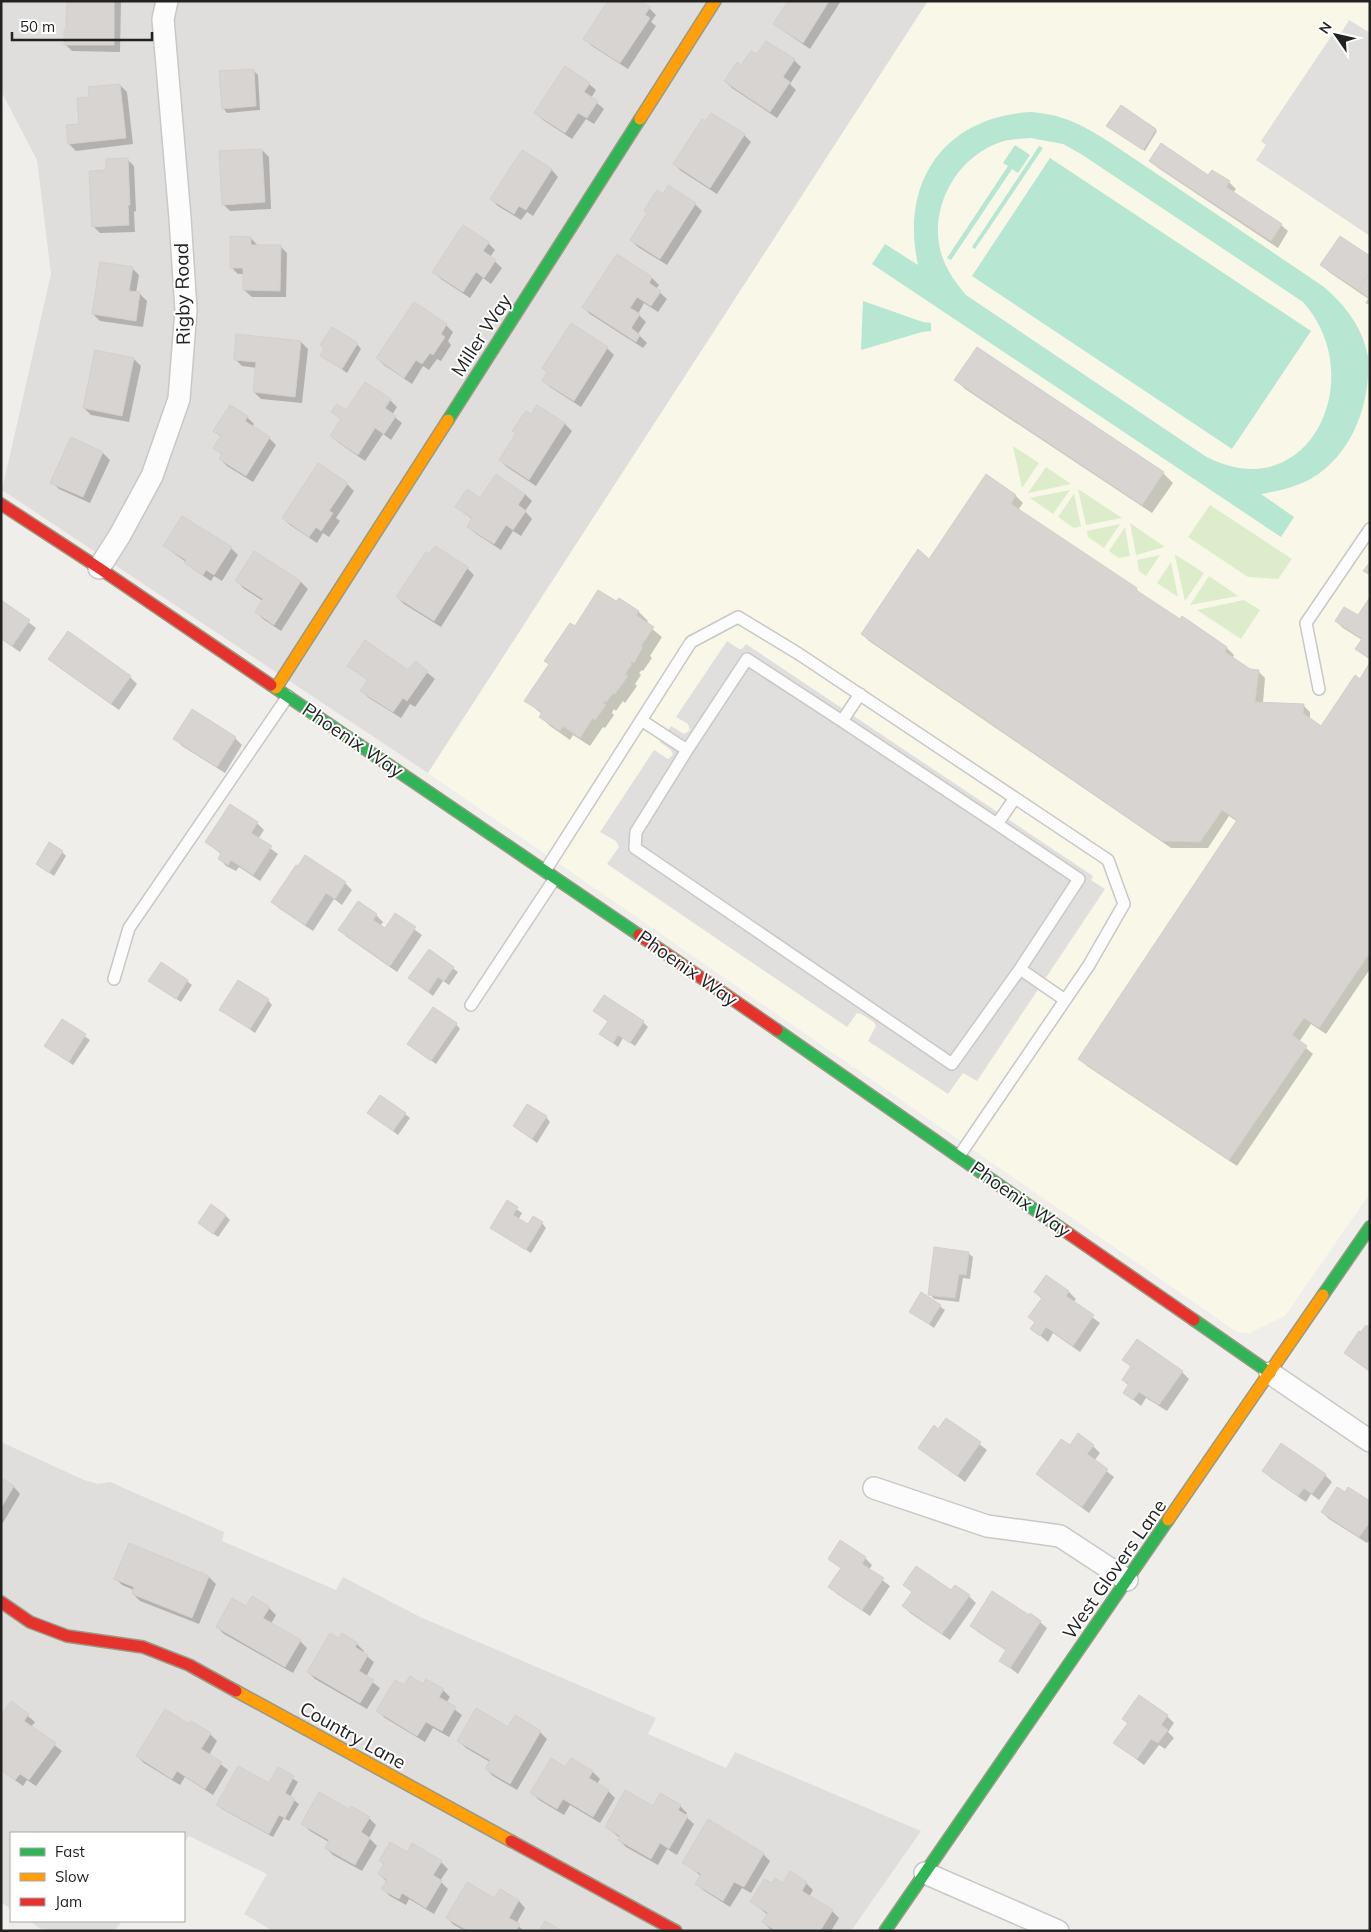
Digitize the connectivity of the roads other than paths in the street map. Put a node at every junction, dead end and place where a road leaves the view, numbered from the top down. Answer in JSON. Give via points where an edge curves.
{"nodes":[{"id":1,"x":167,"y":1,"type":"edge"},
{"id":2,"x":716,"y":1,"type":"edge"},
{"id":3,"x":1,"y":504,"type":"edge"},
{"id":4,"x":1370,"y":529,"type":"edge"},
{"id":5,"x":99,"y":568,"type":"junction"},
{"id":6,"x":276,"y":688,"type":"junction"},
{"id":7,"x":1319,"y":689,"type":"dead end"},
{"id":8,"x":860,"y":694,"type":"junction"},
{"id":9,"x":288,"y":696,"type":"junction"},
{"id":10,"x":641,"y":720,"type":"junction"},
{"id":11,"x":842,"y":721,"type":"junction"},
{"id":12,"x":687,"y":750,"type":"junction"},
{"id":13,"x":1015,"y":798,"type":"junction"},
{"id":14,"x":997,"y":824,"type":"junction"},
{"id":15,"x":545,"y":871,"type":"junction"},
{"id":16,"x":555,"y":878,"type":"junction"},
{"id":17,"x":1020,"y":969,"type":"junction"},
{"id":18,"x":114,"y":979,"type":"dead end"},
{"id":19,"x":1065,"y":1000,"type":"junction"},
{"id":20,"x":471,"y":1005,"type":"dead end"},
{"id":21,"x":959,"y":1156,"type":"junction"},
{"id":22,"x":1370,"y":1226,"type":"edge"},
{"id":23,"x":1270,"y":1373,"type":"junction"},
{"id":24,"x":1370,"y":1441,"type":"edge"},
{"id":25,"x":874,"y":1488,"type":"dead end"},
{"id":26,"x":1128,"y":1580,"type":"junction"},
{"id":27,"x":1,"y":1602,"type":"edge"},
{"id":28,"x":925,"y":1873,"type":"junction"},
{"id":29,"x":1052,"y":1930,"type":"edge"},
{"id":30,"x":676,"y":1931,"type":"edge"},
{"id":31,"x":885,"y":1931,"type":"edge"}],
"edges":[{"from":1,"to":5,"type":"street","name":"Rigby Road","via":[[163,19],[186,310],[179,399],[152,476]]},
{"from":2,"to":6,"type":"street","name":"Miller Way"},
{"from":3,"to":5,"type":"street","name":"Phoenix Way"},
{"from":4,"to":7,"type":"lane","via":[[1306,623]]},
{"from":5,"to":6,"type":"street","name":"Phoenix Way"},
{"from":6,"to":9,"type":"street","name":"Phoenix Way"},
{"from":8,"to":10,"type":"lane","via":[[738,617],[691,642]]},
{"from":8,"to":11,"type":"lane"},
{"from":8,"to":13,"type":"lane"},
{"from":9,"to":15,"type":"street","name":"Phoenix Way"},
{"from":9,"to":18,"type":"lane","via":[[129,928]]},
{"from":10,"to":12,"type":"lane"},
{"from":10,"to":15,"type":"lane"},
{"from":11,"to":12,"type":"lane","via":[[746,659]]},
{"from":11,"to":14,"type":"lane"},
{"from":12,"to":17,"type":"lane","via":[[636,832],[635,848],[952,1064]]},
{"from":13,"to":14,"type":"lane"},
{"from":13,"to":19,"type":"lane","via":[[1108,860],[1124,904]]},
{"from":14,"to":17,"type":"lane","via":[[1080,879]]},
{"from":15,"to":16,"type":"street","name":"Phoenix Way"},
{"from":16,"to":20,"type":"lane"},
{"from":16,"to":21,"type":"street","name":"Phoenix Way"},
{"from":17,"to":19,"type":"lane"},
{"from":19,"to":21,"type":"lane"},
{"from":21,"to":23,"type":"street","name":"Phoenix Way"},
{"from":22,"to":23,"type":"street","name":"West Glovers Lane"},
{"from":23,"to":24,"type":"street","name":"Phoenix Way"},
{"from":23,"to":26,"type":"street","name":"West Glovers Lane"},
{"from":25,"to":26,"type":"street","via":[[987,1526],[1060,1536]]},
{"from":26,"to":28,"type":"street","name":"West Glovers Lane"},
{"from":27,"to":30,"type":"street","name":"Country Lane","via":[[30,1622],[68,1636],[143,1647],[189,1665]]},
{"from":28,"to":29,"type":"street"},
{"from":28,"to":31,"type":"street","name":"West Glovers Lane"}]}
